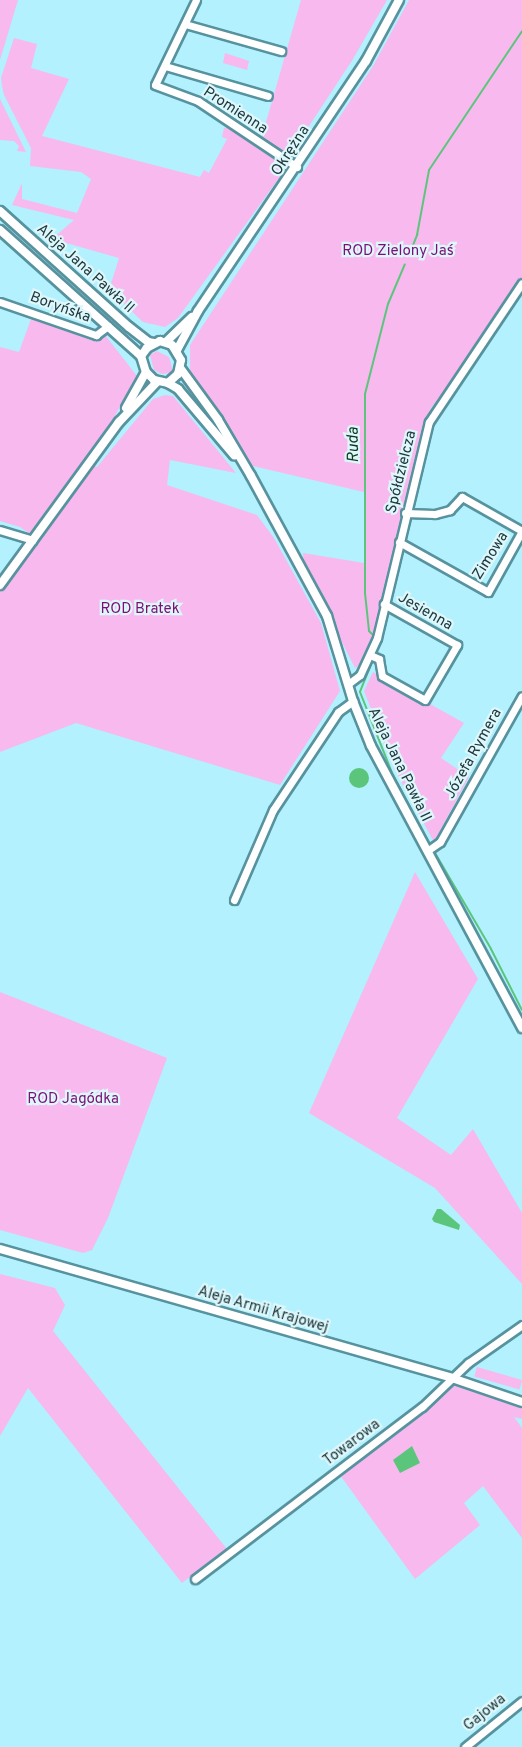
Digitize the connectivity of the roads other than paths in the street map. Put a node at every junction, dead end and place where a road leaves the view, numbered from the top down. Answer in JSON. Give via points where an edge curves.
{"nodes":[{"id":1,"x":196,"y":0,"type":"edge"},
{"id":2,"x":399,"y":0,"type":"edge"},
{"id":3,"x":184,"y":24,"type":"junction"},
{"id":4,"x":281,"y":51,"type":"dead end"},
{"id":5,"x":165,"y":66,"type":"junction"},
{"id":6,"x":268,"y":96,"type":"dead end"},
{"id":7,"x":297,"y":167,"type":"junction"},
{"id":8,"x":0,"y":211,"type":"edge"},
{"id":9,"x":0,"y":230,"type":"edge"},
{"id":10,"x":522,"y":284,"type":"edge"},
{"id":11,"x":0,"y":302,"type":"edge"},
{"id":12,"x":198,"y":311,"type":"junction"},
{"id":13,"x":108,"y":326,"type":"junction"},
{"id":14,"x":166,"y":342,"type":"junction"},
{"id":15,"x":154,"y":343,"type":"junction"},
{"id":16,"x":177,"y":350,"type":"junction"},
{"id":17,"x":141,"y":356,"type":"junction"},
{"id":18,"x":181,"y":369,"type":"junction"},
{"id":19,"x":146,"y":372,"type":"junction"},
{"id":20,"x":157,"y":381,"type":"junction"},
{"id":21,"x":168,"y":383,"type":"junction"},
{"id":22,"x":119,"y":422,"type":"junction"},
{"id":23,"x":251,"y":476,"type":"junction"},
{"id":24,"x":405,"y":513,"type":"junction"},
{"id":25,"x":0,"y":530,"type":"edge"},
{"id":26,"x":33,"y":540,"type":"junction"},
{"id":27,"x":399,"y":542,"type":"junction"},
{"id":28,"x":0,"y":585,"type":"edge"},
{"id":29,"x":384,"y":604,"type":"junction"},
{"id":30,"x":370,"y":655,"type":"junction"},
{"id":31,"x":348,"y":684,"type":"junction"},
{"id":32,"x":522,"y":696,"type":"edge"},
{"id":33,"x":353,"y":701,"type":"junction"},
{"id":34,"x":427,"y":851,"type":"junction"},
{"id":35,"x":234,"y":900,"type":"dead end"},
{"id":36,"x":522,"y":1028,"type":"edge"},
{"id":37,"x":0,"y":1249,"type":"edge"},
{"id":38,"x":522,"y":1325,"type":"edge"},
{"id":39,"x":452,"y":1378,"type":"junction"},
{"id":40,"x":520,"y":1400,"type":"edge"},
{"id":41,"x":195,"y":1579,"type":"dead end"},
{"id":42,"x":522,"y":1701,"type":"edge"},
{"id":43,"x":465,"y":1747,"type":"edge"}],
"edges":[{"from":1,"to":3,"type":"street"},
{"from":2,"to":7,"type":"street","name":"Okrężna","via":[[366,61]]},
{"from":3,"to":4,"type":"street"},
{"from":3,"to":5,"type":"street"},
{"from":5,"to":6,"type":"street"},
{"from":5,"to":7,"type":"street","name":"Promienna","via":[[155,85],[198,101]]},
{"from":7,"to":12,"type":"street","name":"Okrężna"},
{"from":8,"to":15,"type":"street","name":"Aleja Jana Pawła II","via":[[129,327]]},
{"from":9,"to":13,"type":"street","name":"Aleja Jana Pawła II"},
{"from":10,"to":24,"type":"street","name":"Spółdzielcza","via":[[429,422]]},
{"from":11,"to":13,"type":"street","name":"Boryńska","via":[[96,335]]},
{"from":12,"to":14,"type":"street","name":"Okrężna"},
{"from":12,"to":16,"type":"street","name":"Okrężna"},
{"from":13,"to":17,"type":"street","name":"Aleja Jana Pawła II"},
{"from":14,"to":15,"type":"street"},
{"from":14,"to":16,"type":"street"},
{"from":15,"to":17,"type":"street"},
{"from":16,"to":18,"type":"street"},
{"from":17,"to":19,"type":"street"},
{"from":18,"to":21,"type":"street"},
{"from":18,"to":23,"type":"street","name":"Aleja Jana Pawła II","via":[[218,420]]},
{"from":19,"to":20,"type":"street"},
{"from":19,"to":22,"type":"street"},
{"from":20,"to":21,"type":"street"},
{"from":20,"to":22,"type":"street"},
{"from":21,"to":23,"type":"street","name":"Aleja Jana Pawła II","via":[[181,392]]},
{"from":22,"to":26,"type":"street"},
{"from":23,"to":31,"type":"street","name":"Aleja Jana Pawła II","via":[[327,616]]},
{"from":24,"to":27,"type":"street","name":"Spółdzielcza"},
{"from":24,"to":27,"type":"street","name":"Zimowa","via":[[450,510],[462,497],[522,531],[488,592]]},
{"from":25,"to":26,"type":"street"},
{"from":26,"to":28,"type":"street"},
{"from":27,"to":29,"type":"street","name":"Spółdzielcza"},
{"from":29,"to":30,"type":"street","name":"Spółdzielcza"},
{"from":29,"to":30,"type":"street","name":"Jesienna","via":[[457,645],[425,700],[382,676],[379,659]]},
{"from":30,"to":31,"type":"street","name":"Spółdzielcza","via":[[360,675]]},
{"from":31,"to":33,"type":"street","name":"Aleja Jana Pawła II"},
{"from":32,"to":34,"type":"street","name":"Józefa Rymera","via":[[440,842]]},
{"from":33,"to":34,"type":"street","name":"Aleja Jana Pawła II","via":[[371,746]]},
{"from":33,"to":35,"type":"street","via":[[338,712],[273,810]]},
{"from":34,"to":36,"type":"street","name":"Aleja Jana Pawła II"},
{"from":37,"to":39,"type":"street","name":"Aleja Armii Krajowej"},
{"from":38,"to":39,"type":"street","name":"Towarowa"},
{"from":39,"to":40,"type":"street","name":"Aleja Armii Krajowej"},
{"from":39,"to":41,"type":"street","name":"Towarowa","via":[[422,1407]]},
{"from":42,"to":43,"type":"street","name":"Gajowa"}]}
